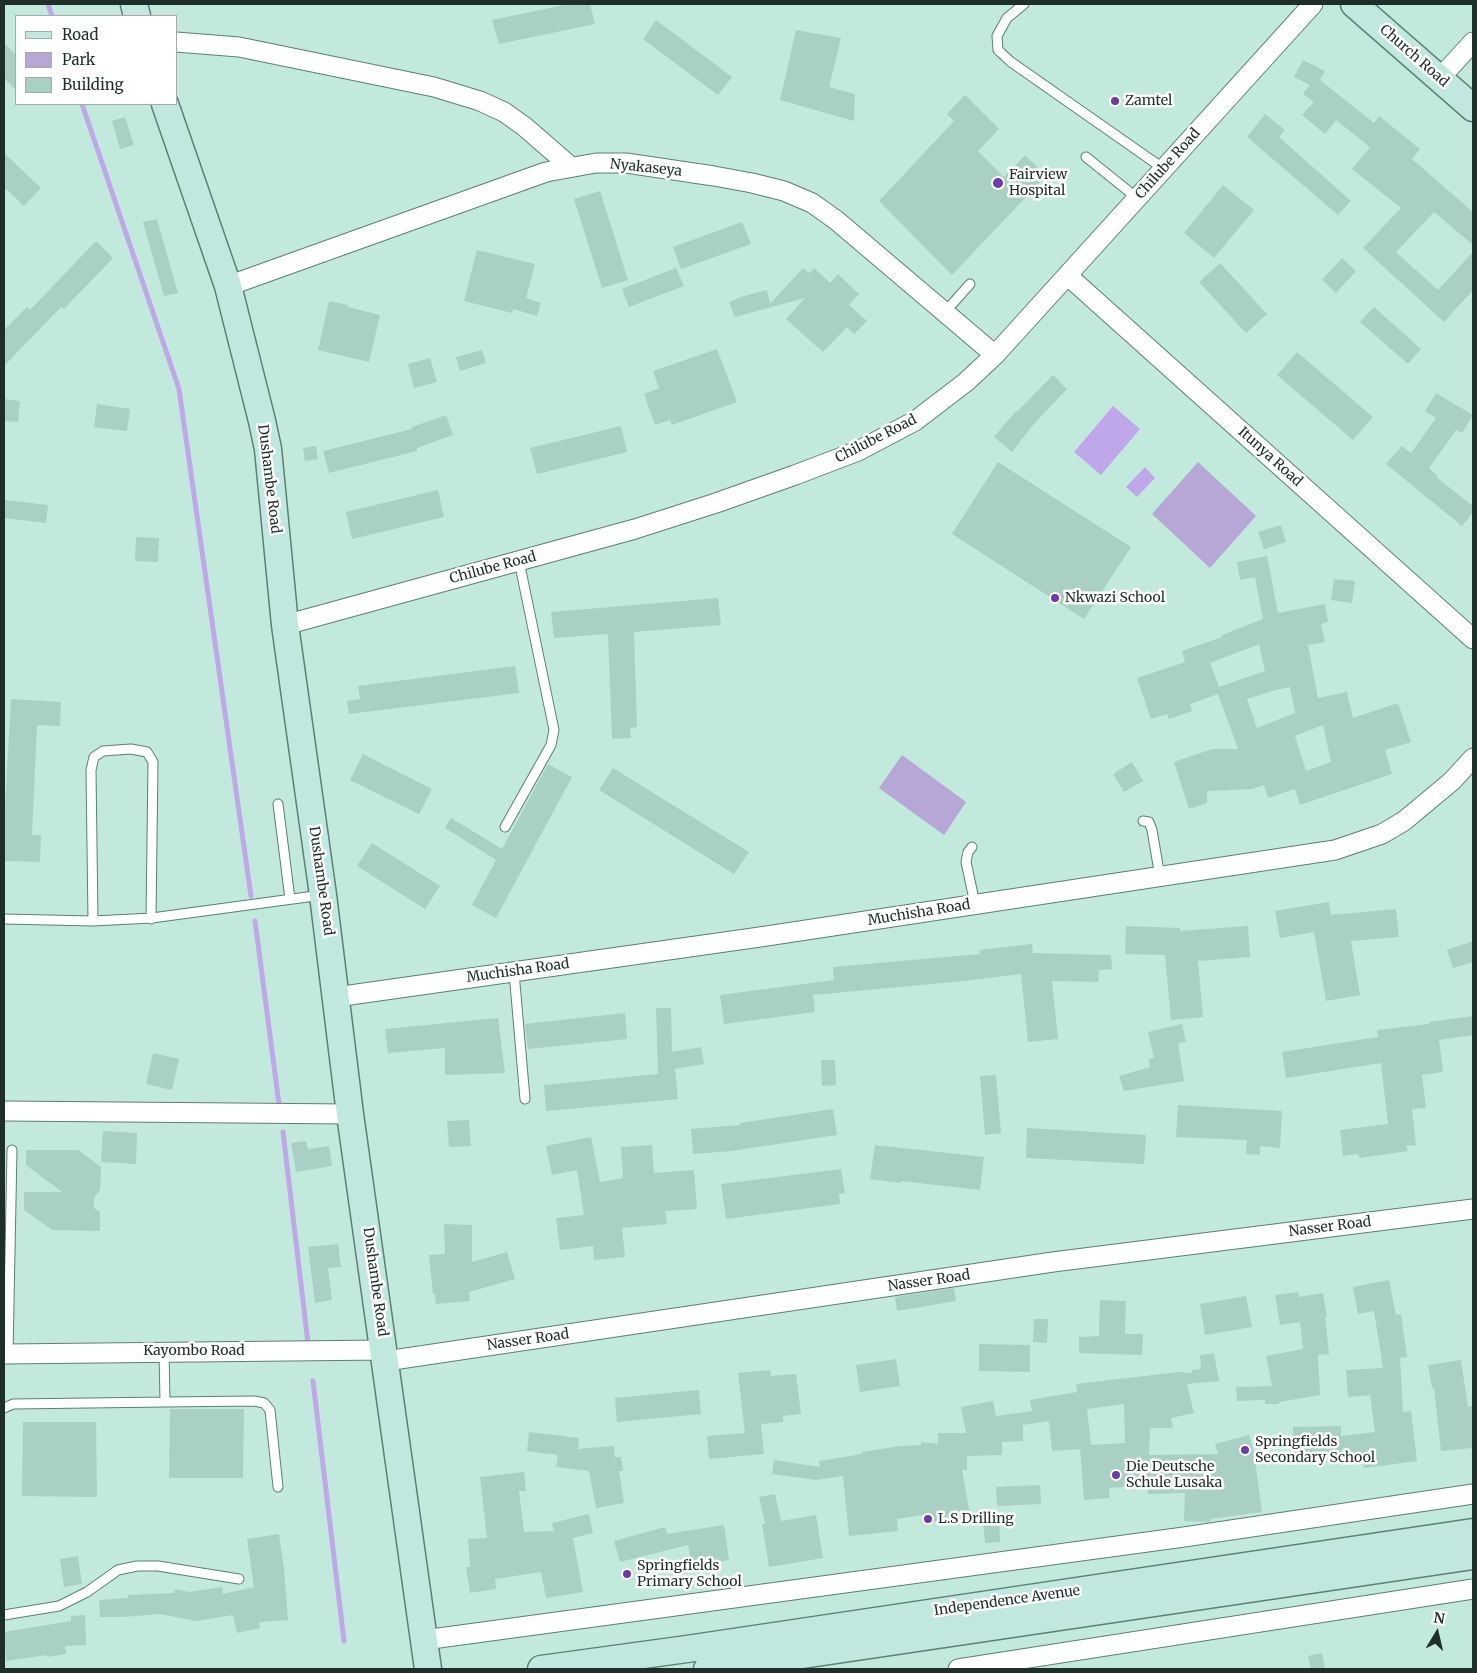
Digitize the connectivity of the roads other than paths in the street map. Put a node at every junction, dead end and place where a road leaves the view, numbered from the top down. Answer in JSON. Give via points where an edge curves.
{"nodes":[{"id":1,"x":1024,"y":4,"type":"edge"},
{"id":2,"x":1313,"y":4,"type":"edge"},
{"id":3,"x":1354,"y":4,"type":"edge"},
{"id":4,"x":178,"y":42,"type":"edge"},
{"id":5,"x":1473,"y":42,"type":"edge"},
{"id":6,"x":1440,"y":78,"type":"junction"},
{"id":7,"x":165,"y":105,"type":"edge"},
{"id":8,"x":1473,"y":108,"type":"edge"},
{"id":9,"x":1086,"y":157,"type":"dead end"},
{"id":10,"x":571,"y":167,"type":"junction"},
{"id":11,"x":1164,"y":169,"type":"junction"},
{"id":12,"x":1137,"y":198,"type":"junction"},
{"id":13,"x":1068,"y":276,"type":"junction"},
{"id":14,"x":970,"y":284,"type":"dead end"},
{"id":15,"x":228,"y":286,"type":"junction"},
{"id":16,"x":945,"y":312,"type":"junction"},
{"id":17,"x":995,"y":355,"type":"junction"},
{"id":18,"x":519,"y":561,"type":"junction"},
{"id":19,"x":285,"y":625,"type":"junction"},
{"id":20,"x":1473,"y":639,"type":"edge"},
{"id":21,"x":1473,"y":758,"type":"edge"},
{"id":22,"x":278,"y":804,"type":"dead end"},
{"id":23,"x":1143,"y":821,"type":"dead end"},
{"id":24,"x":505,"y":827,"type":"dead end"},
{"id":25,"x":972,"y":847,"type":"dead end"},
{"id":26,"x":1160,"y":877,"type":"junction"},
{"id":27,"x":323,"y":895,"type":"junction"},
{"id":28,"x":290,"y":899,"type":"junction"},
{"id":29,"x":975,"y":904,"type":"junction"},
{"id":30,"x":152,"y":918,"type":"junction"},
{"id":31,"x":4,"y":919,"type":"edge"},
{"id":32,"x":93,"y":920,"type":"junction"},
{"id":33,"x":514,"y":972,"type":"junction"},
{"id":34,"x":336,"y":997,"type":"junction"},
{"id":35,"x":525,"y":1099,"type":"dead end"},
{"id":36,"x":4,"y":1111,"type":"edge"},
{"id":37,"x":350,"y":1114,"type":"junction"},
{"id":38,"x":12,"y":1150,"type":"dead end"},
{"id":39,"x":1473,"y":1209,"type":"edge"},
{"id":40,"x":164,"y":1352,"type":"junction"},
{"id":41,"x":6,"y":1354,"type":"edge"},
{"id":42,"x":385,"y":1355,"type":"junction"},
{"id":43,"x":165,"y":1402,"type":"junction"},
{"id":44,"x":4,"y":1408,"type":"edge"},
{"id":45,"x":278,"y":1487,"type":"dead end"},
{"id":46,"x":1473,"y":1494,"type":"edge"},
{"id":47,"x":1473,"y":1532,"type":"edge"},
{"id":48,"x":1473,"y":1556,"type":"edge"},
{"id":49,"x":239,"y":1579,"type":"dead end"},
{"id":50,"x":1473,"y":1589,"type":"edge"},
{"id":51,"x":4,"y":1615,"type":"edge"},
{"id":52,"x":424,"y":1640,"type":"junction"},
{"id":53,"x":813,"y":1651,"type":"edge"},
{"id":54,"x":428,"y":1669,"type":"edge"},
{"id":55,"x":541,"y":1669,"type":"edge"},
{"id":56,"x":707,"y":1669,"type":"edge"},
{"id":57,"x":958,"y":1669,"type":"edge"}],
"edges":[{"from":1,"to":11,"type":"lane","via":[[1007,18],[997,36],[998,50]]},
{"from":2,"to":11,"type":"street","name":"Chilube Road"},
{"from":3,"to":6,"type":"main road","name":"Church Road"},
{"from":4,"to":10,"type":"street","via":[[239,47],[434,87],[480,101],[525,127]]},
{"from":5,"to":6,"type":"street"},
{"from":6,"to":8,"type":"main road","name":"Church Road"},
{"from":7,"to":15,"type":"main road","name":"Dushambe Road"},
{"from":9,"to":12,"type":"lane"},
{"from":10,"to":15,"type":"street","name":"Nyakaseya","via":[[546,172]]},
{"from":10,"to":16,"type":"street","name":"Nyakaseya","via":[[626,163],[714,176],[784,191],[812,203],[836,220]]},
{"from":11,"to":12,"type":"street","name":"Chilube Road"},
{"from":12,"to":13,"type":"street","name":"Chilube Road"},
{"from":13,"to":17,"type":"street","name":"Chilube Road"},
{"from":13,"to":20,"type":"street","name":"Itunya Road"},
{"from":14,"to":16,"type":"lane"},
{"from":15,"to":19,"type":"main road","name":"Dushambe Road","via":[[268,449]]},
{"from":16,"to":17,"type":"street","name":"Nyakaseya"},
{"from":17,"to":18,"type":"street","name":"Chilube Road","via":[[915,421],[858,451],[716,503]]},
{"from":18,"to":19,"type":"street","name":"Chilube Road"},
{"from":18,"to":24,"type":"lane","via":[[554,730],[551,745]]},
{"from":19,"to":27,"type":"main road","name":"Dushambe Road"},
{"from":21,"to":26,"type":"street","name":"Muchisha Road","via":[[1452,781],[1404,821],[1382,834],[1308,854]]},
{"from":22,"to":28,"type":"lane"},
{"from":23,"to":26,"type":"lane","via":[[1149,822],[1152,830]]},
{"from":25,"to":29,"type":"lane","via":[[966,862]]},
{"from":26,"to":29,"type":"street","name":"Muchisha Road"},
{"from":27,"to":28,"type":"lane"},
{"from":27,"to":34,"type":"main road","name":"Dushambe Road"},
{"from":28,"to":30,"type":"lane"},
{"from":29,"to":33,"type":"street","name":"Muchisha Road"},
{"from":30,"to":32,"type":"lane"},
{"from":30,"to":32,"type":"lane","via":[[153,762],[148,752],[131,749],[94,756],[91,770]]},
{"from":31,"to":32,"type":"lane"},
{"from":33,"to":34,"type":"street","name":"Muchisha Road"},
{"from":33,"to":35,"type":"lane"},
{"from":34,"to":37,"type":"main road","name":"Dushambe Road"},
{"from":36,"to":37,"type":"street"},
{"from":37,"to":42,"type":"main road","name":"Dushambe Road"},
{"from":38,"to":41,"type":"lane"},
{"from":39,"to":42,"type":"street","name":"Nasser Road","via":[[1053,1262]]},
{"from":40,"to":41,"type":"street","name":"Kayombo Road"},
{"from":40,"to":42,"type":"street","name":"Kayombo Road"},
{"from":40,"to":43,"type":"lane"},
{"from":42,"to":52,"type":"main road","name":"Dushambe Road"},
{"from":43,"to":44,"type":"lane","via":[[13,1404]]},
{"from":43,"to":45,"type":"lane","via":[[264,1403],[270,1410]]},
{"from":46,"to":52,"type":"street","via":[[1164,1540]]},
{"from":47,"to":53,"type":"main road","name":"Independence Avenue"},
{"from":48,"to":53,"type":"main road","name":"Independence Avenue"},
{"from":49,"to":51,"type":"lane","via":[[158,1566],[137,1566],[118,1570],[87,1592],[59,1606]]},
{"from":50,"to":57,"type":"street"},
{"from":52,"to":54,"type":"main road","name":"Dushambe Road"},
{"from":53,"to":55,"type":"main road","name":"Independence Avenue","via":[[687,1649]]},
{"from":53,"to":56,"type":"main road","name":"Independence Avenue"}]}
